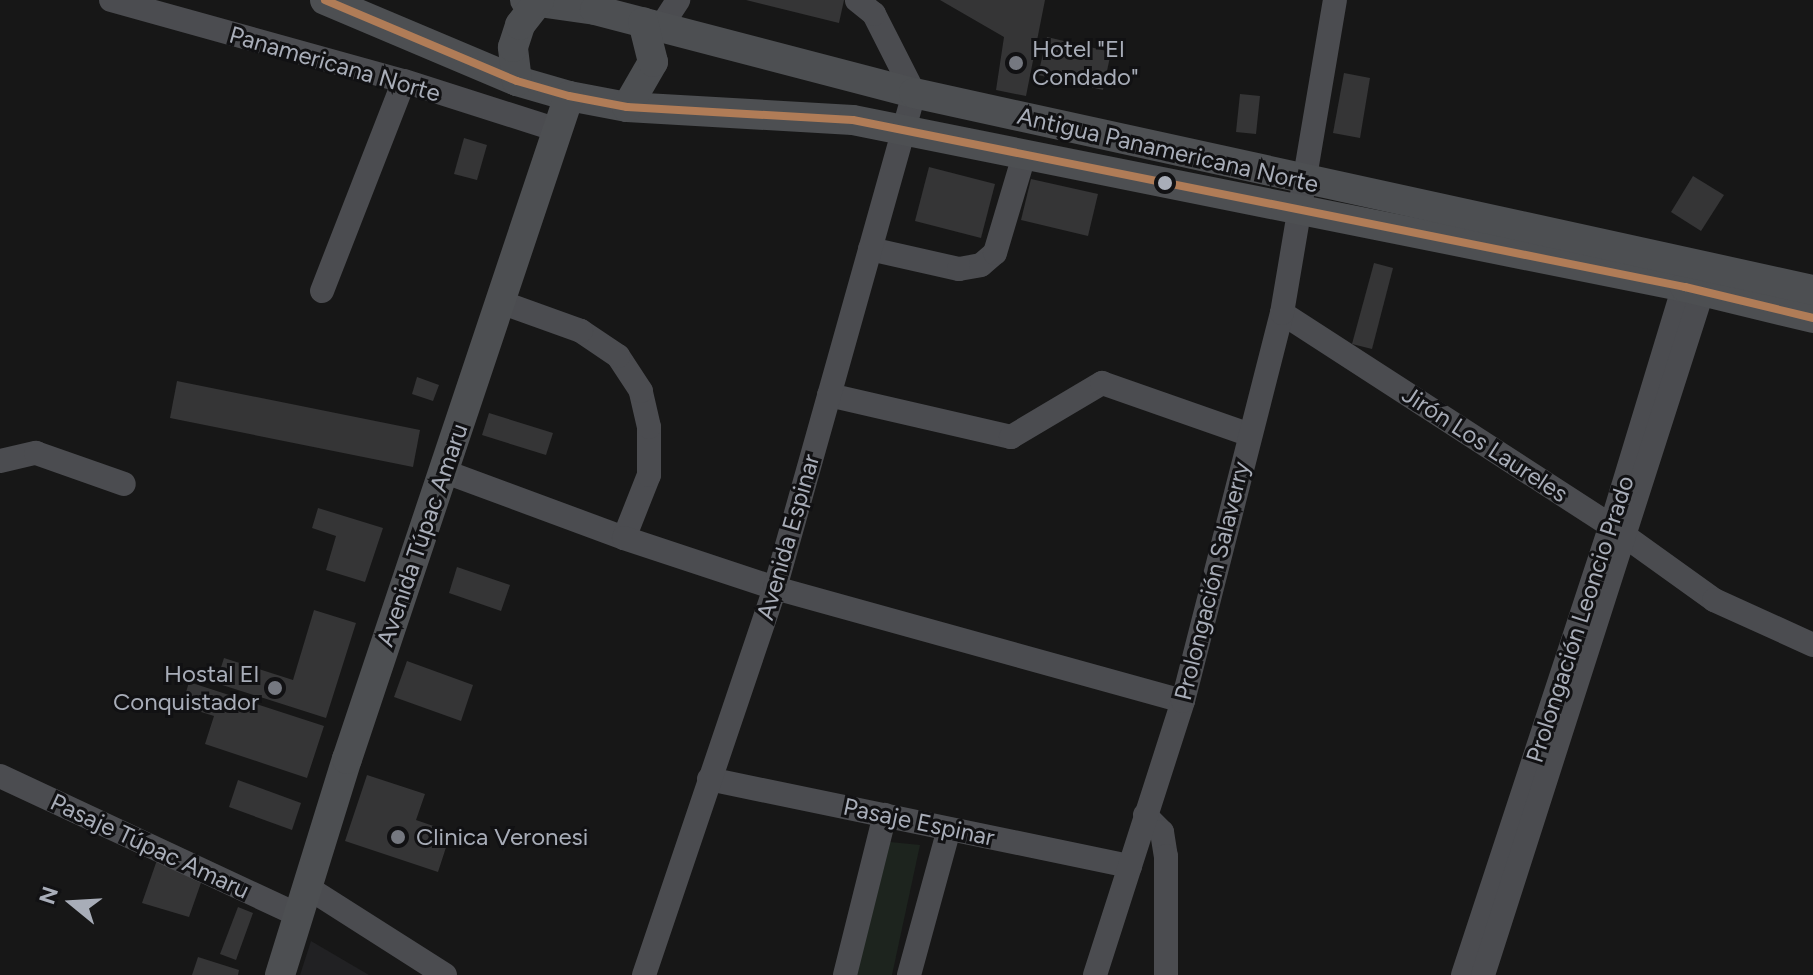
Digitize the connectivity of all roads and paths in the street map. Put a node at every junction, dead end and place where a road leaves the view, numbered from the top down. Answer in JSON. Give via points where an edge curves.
{"nodes":[{"id":1,"x":111,"y":0,"type":"edge"},
{"id":2,"x":325,"y":0,"type":"edge"},
{"id":3,"x":525,"y":0,"type":"edge"},
{"id":4,"x":857,"y":0,"type":"edge"},
{"id":5,"x":1335,"y":0,"type":"edge"},
{"id":6,"x":539,"y":1,"type":"edge"},
{"id":7,"x":597,"y":5,"type":"edge"},
{"id":8,"x":661,"y":16,"type":"edge"},
{"id":9,"x":404,"y":81,"type":"junction"},
{"id":10,"x":517,"y":81,"type":"junction"},
{"id":11,"x":914,"y":93,"type":"junction"},
{"id":12,"x":569,"y":96,"type":"junction"},
{"id":13,"x":627,"y":107,"type":"junction"},
{"id":14,"x":558,"y":130,"type":"junction"},
{"id":15,"x":903,"y":131,"type":"junction"},
{"id":16,"x":1024,"y":156,"type":"junction"},
{"id":17,"x":1303,"y":180,"type":"junction"},
{"id":18,"x":1298,"y":213,"type":"junction"},
{"id":19,"x":870,"y":249,"type":"junction"},
{"id":20,"x":1697,"y":277,"type":"junction"},
{"id":21,"x":1813,"y":290,"type":"edge"},
{"id":22,"x":322,"y":291,"type":"dead end"},
{"id":23,"x":500,"y":302,"type":"junction"},
{"id":24,"x":1282,"y":313,"type":"junction"},
{"id":25,"x":1813,"y":318,"type":"edge"},
{"id":26,"x":829,"y":395,"type":"junction"},
{"id":27,"x":1248,"y":434,"type":"junction"},
{"id":28,"x":0,"y":461,"type":"edge"},
{"id":29,"x":443,"y":471,"type":"junction"},
{"id":30,"x":124,"y":484,"type":"dead end"},
{"id":31,"x":1619,"y":533,"type":"junction"},
{"id":32,"x":624,"y":538,"type":"junction"},
{"id":33,"x":775,"y":588,"type":"junction"},
{"id":34,"x":1813,"y":645,"type":"edge"},
{"id":35,"x":1183,"y":701,"type":"junction"},
{"id":36,"x":0,"y":776,"type":"edge"},
{"id":37,"x":709,"y":779,"type":"junction"},
{"id":38,"x":885,"y":815,"type":"junction"},
{"id":39,"x":1145,"y":815,"type":"junction"},
{"id":40,"x":949,"y":829,"type":"junction"},
{"id":41,"x":1130,"y":866,"type":"junction"},
{"id":42,"x":305,"y":903,"type":"junction"},
{"id":43,"x":280,"y":975,"type":"edge"},
{"id":44,"x":445,"y":975,"type":"edge"},
{"id":45,"x":644,"y":975,"type":"edge"},
{"id":46,"x":845,"y":975,"type":"edge"},
{"id":47,"x":909,"y":975,"type":"edge"},
{"id":48,"x":1095,"y":975,"type":"edge"},
{"id":49,"x":1166,"y":975,"type":"edge"},
{"id":50,"x":1463,"y":975,"type":"edge"},
{"id":51,"x":1483,"y":975,"type":"edge"}],
"edges":[{"from":1,"to":9,"type":"street","name":"Panamericana Norte"},
{"from":2,"to":10,"type":"main road","name":"Antigua Panamericana Norte"},
{"from":3,"to":6,"type":"main road","name":"Antigua Panamericana Norte"},
{"from":4,"to":11,"type":"street","via":[[874,14]]},
{"from":5,"to":17,"type":"street","name":"Prolongación Salaverry"},
{"from":6,"to":7,"type":"main road","name":"Antigua Panamericana Norte"},
{"from":6,"to":10,"type":"main road","via":[[520,25],[513,47]]},
{"from":7,"to":8,"type":"main road","name":"Antigua Panamericana Norte"},
{"from":8,"to":11,"type":"main road","name":"Antigua Panamericana Norte"},
{"from":8,"to":13,"type":"main road","via":[[653,62]]},
{"from":9,"to":14,"type":"street","name":"Panamericana Norte"},
{"from":9,"to":22,"type":"street"},
{"from":10,"to":12,"type":"main road","name":"Antigua Panamericana Norte"},
{"from":11,"to":15,"type":"street","name":"Avenida Espinar"},
{"from":11,"to":17,"type":"main road","name":"Antigua Panamericana Norte"},
{"from":12,"to":13,"type":"main road","name":"Antigua Panamericana Norte"},
{"from":12,"to":14,"type":"main road","name":"Avenida Túpac Amaru"},
{"from":13,"to":15,"type":"main road","name":"Antigua Panamericana Norte","via":[[853,120]]},
{"from":14,"to":23,"type":"main road","name":"Avenida Túpac Amaru"},
{"from":15,"to":16,"type":"main road","name":"Antigua Panamericana Norte"},
{"from":15,"to":19,"type":"street","name":"Avenida Espinar"},
{"from":16,"to":18,"type":"main road","name":"Antigua Panamericana Norte"},
{"from":16,"to":19,"type":"street","via":[[995,253],[981,265],[959,269]]},
{"from":17,"to":18,"type":"street","name":"Prolongación Salaverry"},
{"from":17,"to":20,"type":"main road","name":"Antigua Panamericana Norte"},
{"from":18,"to":20,"type":"main road","name":"Antigua Panamericana Norte"},
{"from":18,"to":24,"type":"street","name":"Prolongación Salaverry"},
{"from":19,"to":26,"type":"street","name":"Avenida Espinar"},
{"from":20,"to":21,"type":"main road","name":"Antigua Panamericana Norte"},
{"from":20,"to":25,"type":"main road","name":"Antigua Panamericana Norte"},
{"from":20,"to":31,"type":"street","name":"Prolongación Leoncio Prado"},
{"from":23,"to":29,"type":"main road","name":"Avenida Túpac Amaru"},
{"from":23,"to":32,"type":"street","via":[[581,331],[618,356],[641,391],[649,427],[649,475]]},
{"from":24,"to":27,"type":"street","name":"Prolongación Salaverry"},
{"from":24,"to":31,"type":"street","name":"Jirón Los Laureles"},
{"from":26,"to":27,"type":"street","via":[[1011,437],[1102,383]]},
{"from":26,"to":33,"type":"street","name":"Avenida Espinar"},
{"from":27,"to":35,"type":"street","name":"Prolongación Salaverry"},
{"from":28,"to":30,"type":"street","via":[[19,454],[57,457]]},
{"from":29,"to":32,"type":"street"},
{"from":29,"to":42,"type":"main road","name":"Avenida Túpac Amaru"},
{"from":31,"to":34,"type":"street","name":"Jirón Los Laureles","via":[[1714,600]]},
{"from":31,"to":50,"type":"street","name":"Prolongación Leoncio Prado"},
{"from":31,"to":51,"type":"street","name":"Prolongación Leoncio Prado"},
{"from":32,"to":33,"type":"street"},
{"from":33,"to":35,"type":"street"},
{"from":33,"to":37,"type":"street","name":"Avenida Espinar"},
{"from":35,"to":39,"type":"street","name":"Prolongación Salaverry"},
{"from":36,"to":42,"type":"street","name":"Pasaje Túpac Amaru"},
{"from":37,"to":38,"type":"street","name":"Pasaje Espinar"},
{"from":37,"to":45,"type":"street","name":"Avenida Espinar"},
{"from":38,"to":40,"type":"street","name":"Pasaje Espinar"},
{"from":38,"to":46,"type":"street"},
{"from":39,"to":41,"type":"street","name":"Prolongación Salaverry"},
{"from":39,"to":49,"type":"street","via":[[1162,832],[1166,856]]},
{"from":40,"to":41,"type":"street","name":"Pasaje Espinar"},
{"from":40,"to":47,"type":"street"},
{"from":41,"to":48,"type":"street","name":"Prolongación Salaverry"},
{"from":42,"to":43,"type":"main road","name":"Avenida Túpac Amaru"},
{"from":42,"to":44,"type":"street","name":"Pasaje Túpac Amaru"}]}
